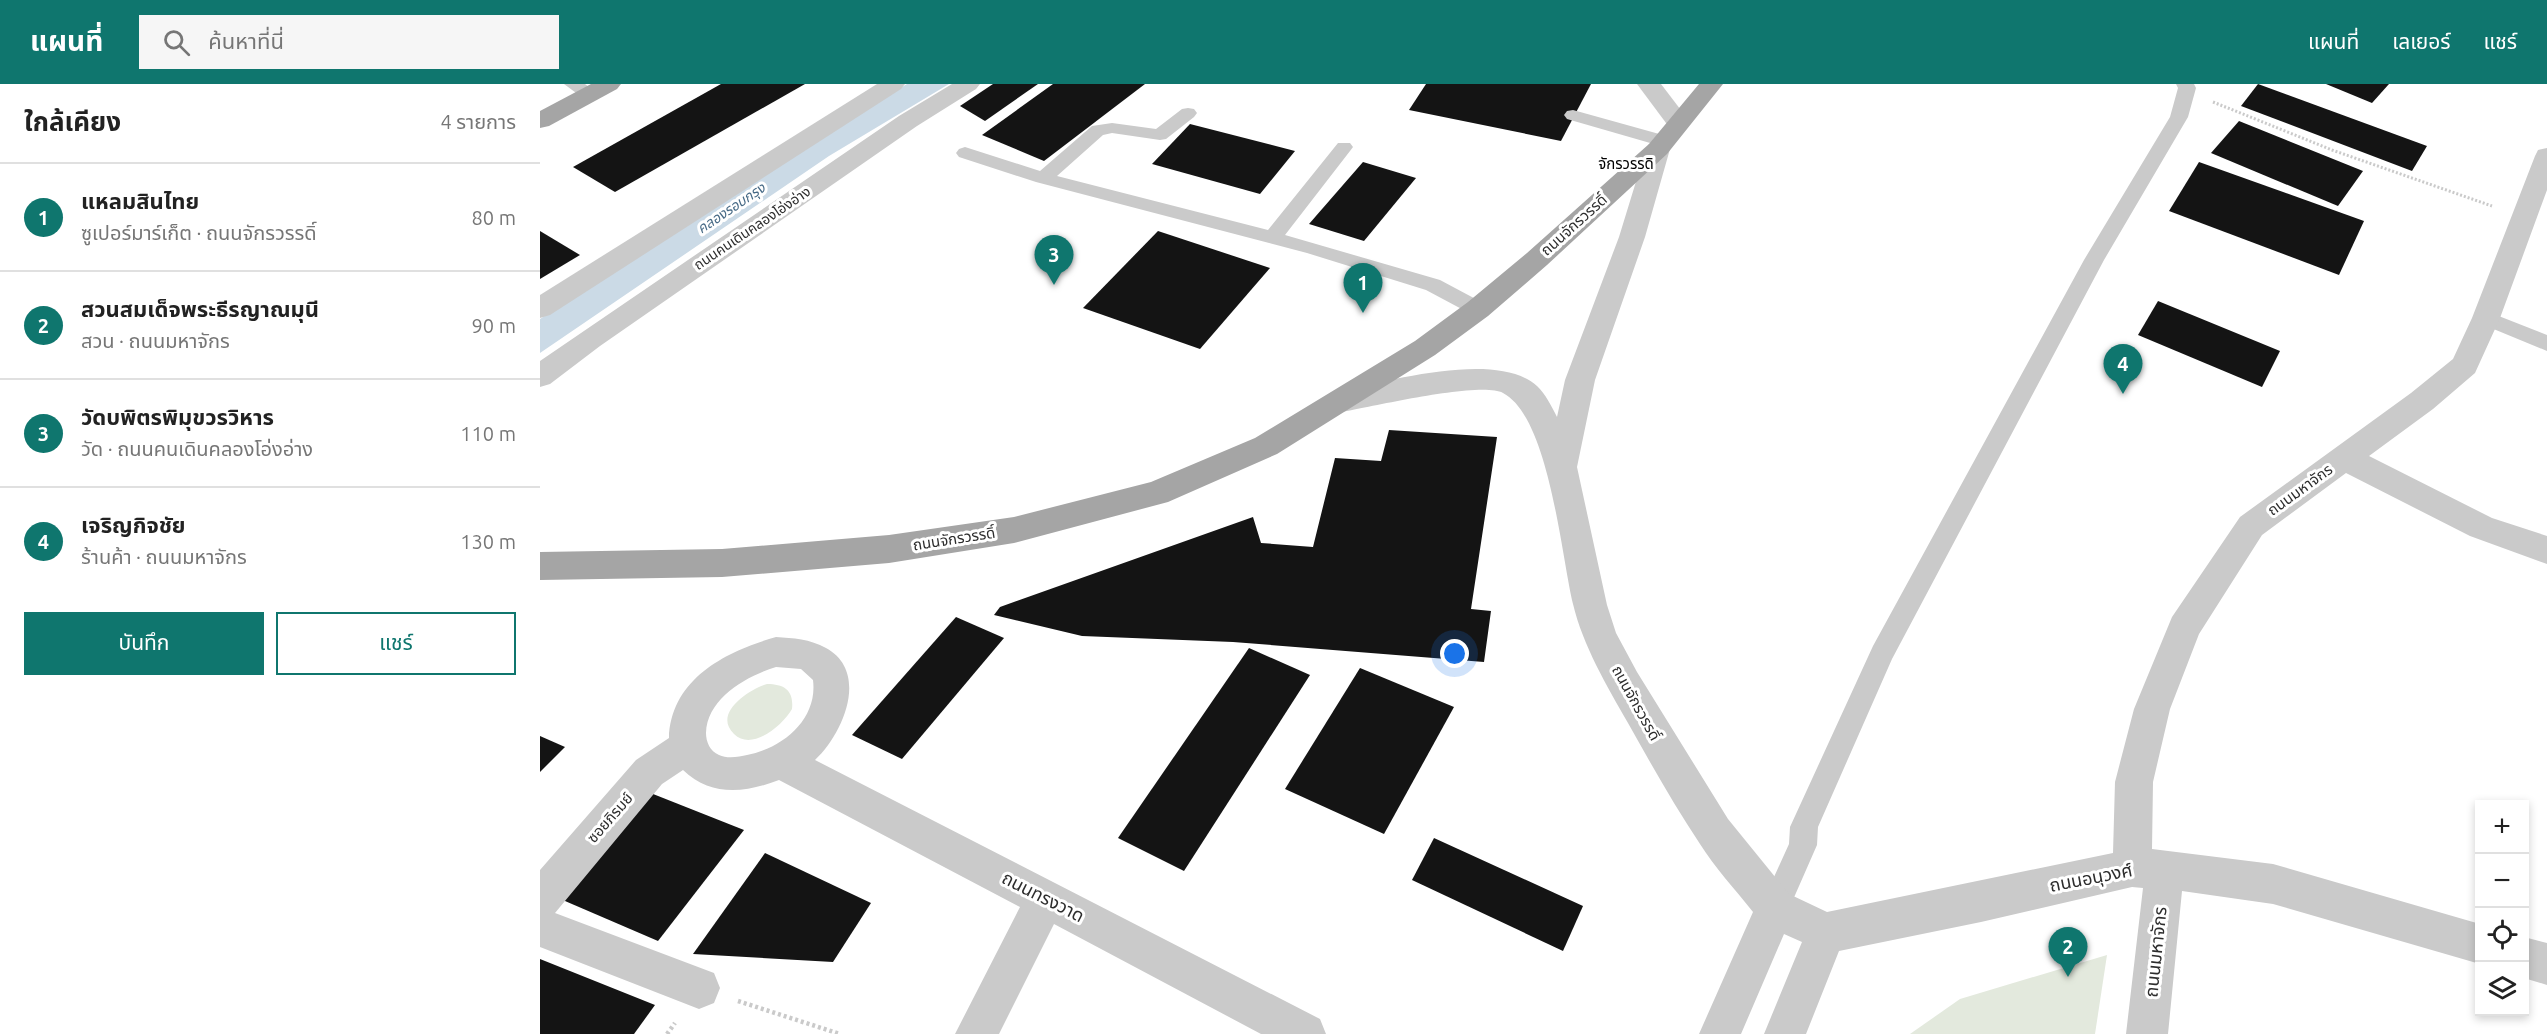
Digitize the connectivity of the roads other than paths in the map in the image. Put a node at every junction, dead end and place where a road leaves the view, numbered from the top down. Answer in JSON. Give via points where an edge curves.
{"nodes":[{"id":1,"x":893,"y":84,"type":"edge"},
{"id":2,"x":968,"y":84,"type":"edge"},
{"id":3,"x":1649,"y":84,"type":"edge"},
{"id":4,"x":1711,"y":84,"type":"edge"},
{"id":5,"x":590,"y":87,"type":"edge"},
{"id":6,"x":2186,"y":89,"type":"edge"},
{"id":7,"x":1188,"y":113,"type":"dead end"},
{"id":8,"x":1573,"y":115,"type":"dead end"},
{"id":9,"x":540,"y":121,"type":"edge"},
{"id":10,"x":1667,"y":137,"type":"junction"},
{"id":11,"x":1344,"y":147,"type":"dead end"},
{"id":12,"x":965,"y":153,"type":"dead end"},
{"id":13,"x":2547,"y":156,"type":"edge"},
{"id":14,"x":1042,"y":178,"type":"junction"},
{"id":15,"x":1273,"y":237,"type":"junction"},
{"id":16,"x":540,"y":308,"type":"edge"},
{"id":17,"x":1478,"y":309,"type":"junction"},
{"id":18,"x":2486,"y":318,"type":"junction"},
{"id":19,"x":2547,"y":343,"type":"edge"},
{"id":20,"x":540,"y":376,"type":"edge"},
{"id":21,"x":1342,"y":401,"type":"junction"},
{"id":22,"x":2344,"y":458,"type":"junction"},
{"id":23,"x":1561,"y":467,"type":"junction"},
{"id":24,"x":2547,"y":550,"type":"edge"},
{"id":25,"x":540,"y":566,"type":"edge"},
{"id":26,"x":688,"y":746,"type":"junction"},
{"id":27,"x":780,"y":761,"type":"junction"},
{"id":28,"x":2149,"y":868,"type":"junction"},
{"id":29,"x":1046,"y":898,"type":"junction"},
{"id":30,"x":540,"y":900,"type":"edge"},
{"id":31,"x":1775,"y":908,"type":"junction"},
{"id":32,"x":540,"y":927,"type":"edge"},
{"id":33,"x":1826,"y":933,"type":"junction"},
{"id":34,"x":2475,"y":943,"type":"edge"},
{"id":35,"x":2529,"y":959,"type":"edge"},
{"id":36,"x":2547,"y":964,"type":"edge"},
{"id":37,"x":699,"y":988,"type":"road end"},
{"id":38,"x":976,"y":1034,"type":"edge"},
{"id":39,"x":1305,"y":1034,"type":"edge"},
{"id":40,"x":1720,"y":1034,"type":"edge"},
{"id":41,"x":1785,"y":1034,"type":"edge"},
{"id":42,"x":2147,"y":1034,"type":"edge"}],
"edges":[{"from":1,"to":16,"type":"street"},
{"from":2,"to":20,"type":"street","name":"ถนนคนเดินคลองโอ่งอ่าง","via":[[908,121]]},
{"from":3,"to":10,"type":"street"},
{"from":4,"to":10,"type":"main road","name":"ถนนจักรวรรดิ์"},
{"from":5,"to":9,"type":"main road"},
{"from":6,"to":31,"type":"lane","via":[[2179,117],[2088,270],[1882,654],[1804,828],[1803,845]]},
{"from":7,"to":14,"type":"lane","via":[[1160,135],[1112,128],[1098,130]]},
{"from":8,"to":10,"type":"lane"},
{"from":10,"to":17,"type":"main road","name":"ถนนจักรวรรดิ์"},
{"from":10,"to":23,"type":"street","name":"ถนนจักรวรรดิ์","via":[[1580,380]]},
{"from":11,"to":15,"type":"lane"},
{"from":12,"to":14,"type":"lane"},
{"from":13,"to":18,"type":"street","name":"ถนนมหาจักร"},
{"from":14,"to":15,"type":"lane"},
{"from":15,"to":17,"type":"lane","via":[[1433,285]]},
{"from":17,"to":21,"type":"main road","name":"ถนนจักรวรรดิ์"},
{"from":18,"to":19,"type":"lane"},
{"from":18,"to":22,"type":"street","name":"ถนนมหาจักร","via":[[2465,365]]},
{"from":21,"to":23,"type":"street","name":"ถนนจักรวรรดิ์","via":[[1445,382],[1508,382],[1527,394],[1545,422]]},
{"from":21,"to":25,"type":"main road","name":"ถนนจักรวรรดิ์","via":[[1266,446],[1157,493],[1014,530],[889,549],[722,563]]},
{"from":22,"to":24,"type":"street","via":[[2481,527]]},
{"from":22,"to":28,"type":"street","name":"ถนนมหาจักร","via":[[2251,526],[2184,627],[2152,709],[2134,782]]},
{"from":23,"to":31,"type":"street","name":"ถนนจักรวรรดิ์","via":[[1590,605],[1600,634],[1624,683],[1714,832]]},
{"from":26,"to":27,"type":"street","via":[[696,761],[712,771],[756,771]]},
{"from":26,"to":27,"type":"street","via":[[687,727],[695,706],[710,687],[752,658],[776,652],[797,653],[815,659],[828,671],[833,688],[830,707],[820,728],[803,747]]},
{"from":26,"to":30,"type":"street","name":"ซอยภิรมย์","via":[[649,772]]},
{"from":27,"to":29,"type":"street","name":"ถนนทรงวาด"},
{"from":28,"to":33,"type":"street","name":"ถนนอนุวงศ์"},
{"from":28,"to":34,"type":"street","name":"ถนนอนุวงศ์","via":[[2273,884]]},
{"from":28,"to":42,"type":"street","name":"ถนนมหาจักร"},
{"from":29,"to":38,"type":"street"},
{"from":29,"to":39,"type":"street","name":"ถนนทรงวาด"},
{"from":31,"to":33,"type":"street"},
{"from":31,"to":40,"type":"street"},
{"from":32,"to":37,"type":"street"},
{"from":33,"to":41,"type":"street"},
{"from":35,"to":36,"type":"street"}]}
